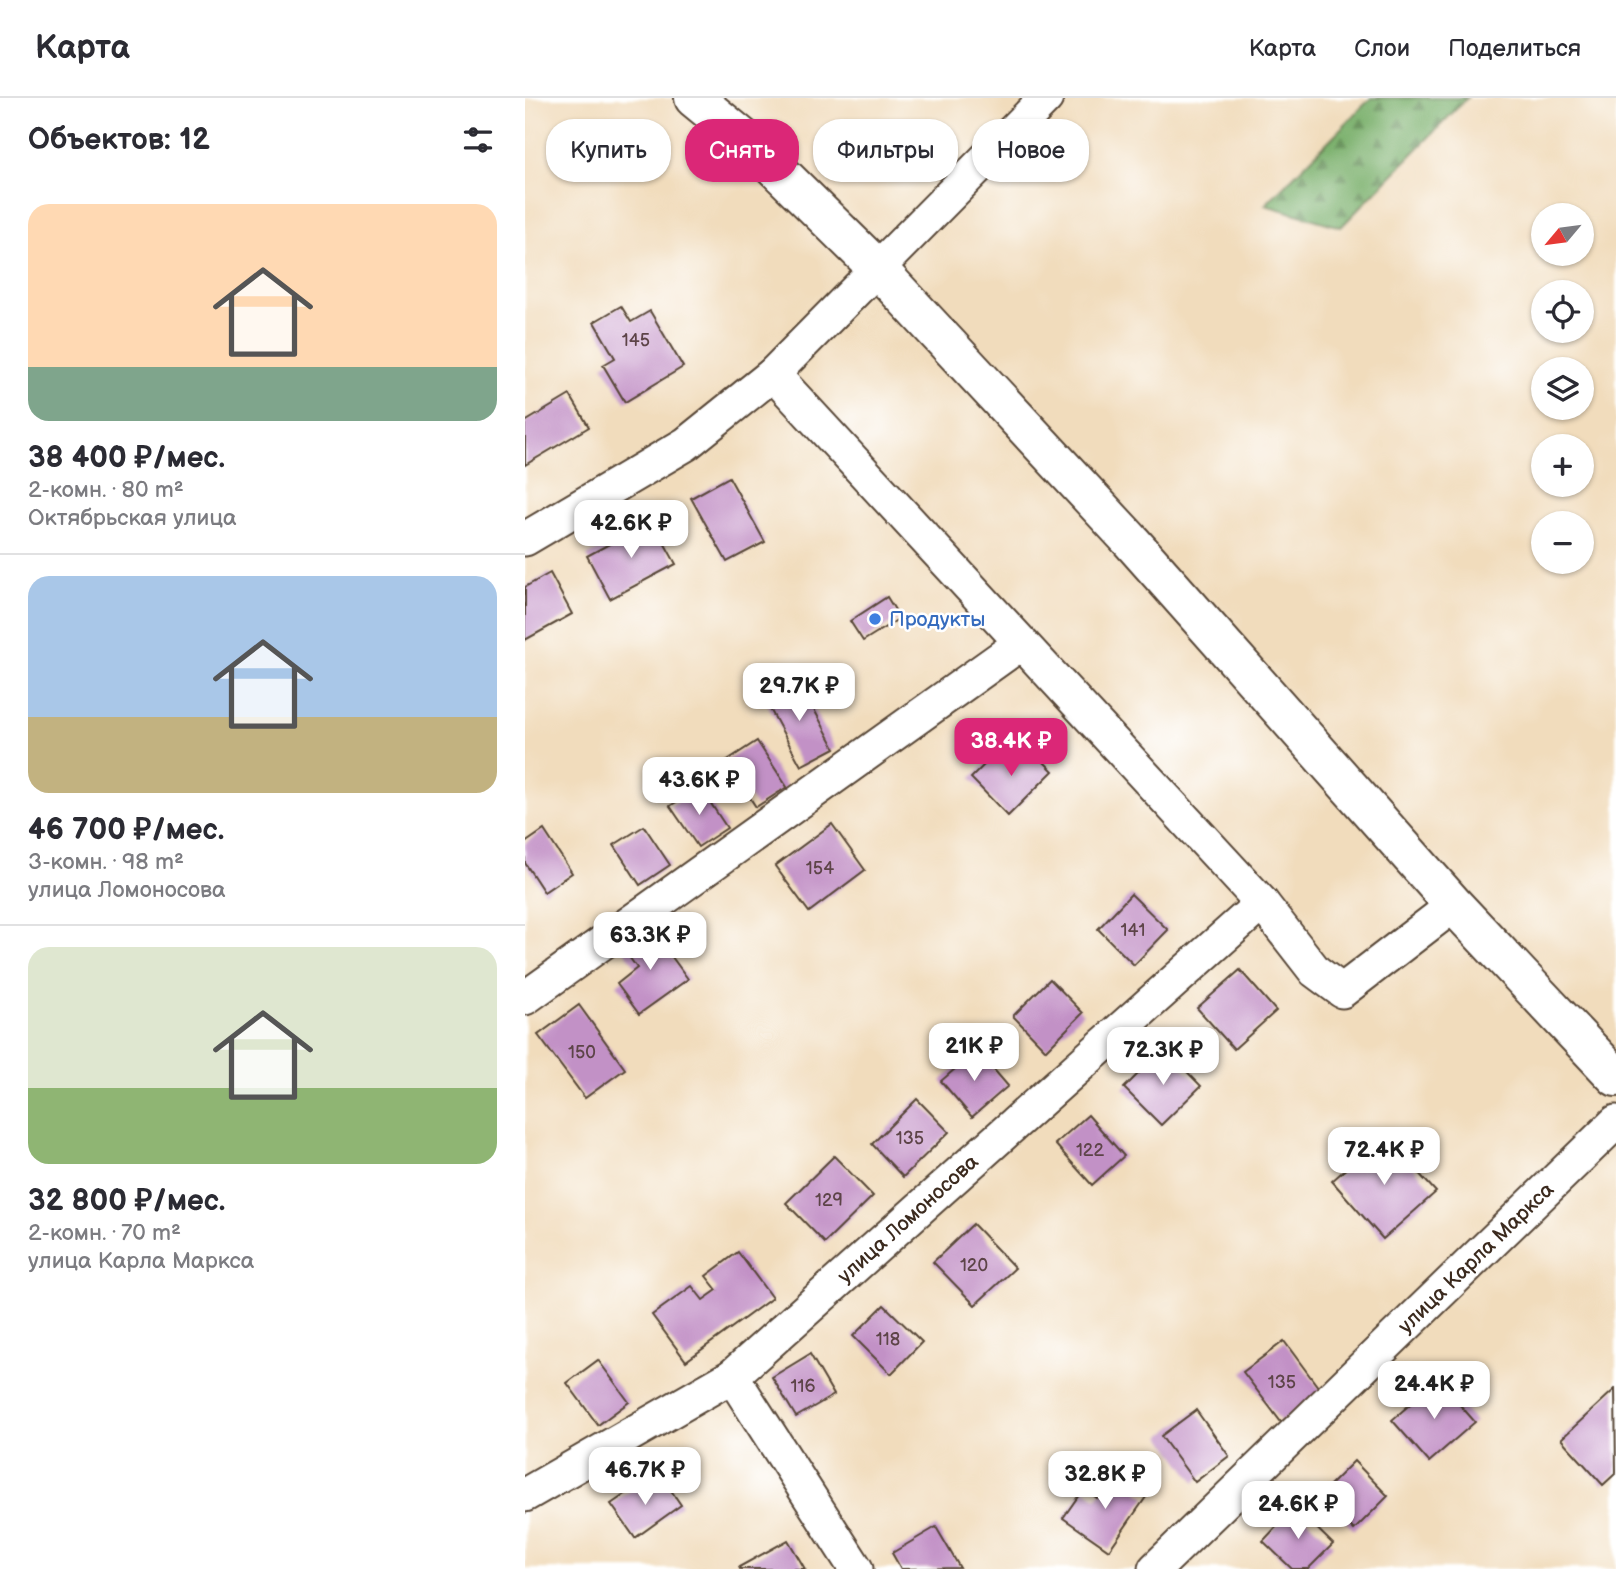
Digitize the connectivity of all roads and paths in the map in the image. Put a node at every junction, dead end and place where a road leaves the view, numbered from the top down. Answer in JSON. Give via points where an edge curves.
{"nodes":[{"id":1,"x":694,"y":98,"type":"edge"},
{"id":2,"x":1046,"y":98,"type":"edge"},
{"id":3,"x":876,"y":267,"type":"junction"},
{"id":4,"x":773,"y":374,"type":"junction"},
{"id":5,"x":525,"y":539,"type":"edge"},
{"id":6,"x":1020,"y":645,"type":"junction"},
{"id":7,"x":1262,"y":902,"type":"junction"},
{"id":8,"x":1454,"y":905,"type":"junction"},
{"id":9,"x":525,"y":998,"type":"edge"},
{"id":10,"x":1616,"y":1077,"type":"edge"},
{"id":11,"x":1616,"y":1122,"type":"edge"},
{"id":12,"x":732,"y":1376,"type":"junction"},
{"id":13,"x":525,"y":1495,"type":"edge"},
{"id":14,"x":856,"y":1569,"type":"edge"},
{"id":15,"x":1155,"y":1569,"type":"edge"}],
"edges":[{"from":1,"to":3,"type":"main road","via":[[755,148]]},
{"from":2,"to":3,"type":"street"},
{"from":3,"to":4,"type":"street"},
{"from":3,"to":8,"type":"main road","via":[[1131,540]]},
{"from":4,"to":5,"type":"street","via":[[686,444]]},
{"from":4,"to":6,"type":"street"},
{"from":6,"to":7,"type":"street"},
{"from":6,"to":9,"type":"street"},
{"from":7,"to":8,"type":"street","via":[[1315,971],[1342,991]]},
{"from":7,"to":12,"type":"street","name":"улица Ломоносова"},
{"from":8,"to":10,"type":"main road"},
{"from":11,"to":15,"type":"street","name":"улица Карла Маркса"},
{"from":12,"to":13,"type":"street","name":"улица Ломоносова"},
{"from":12,"to":14,"type":"street"}]}
